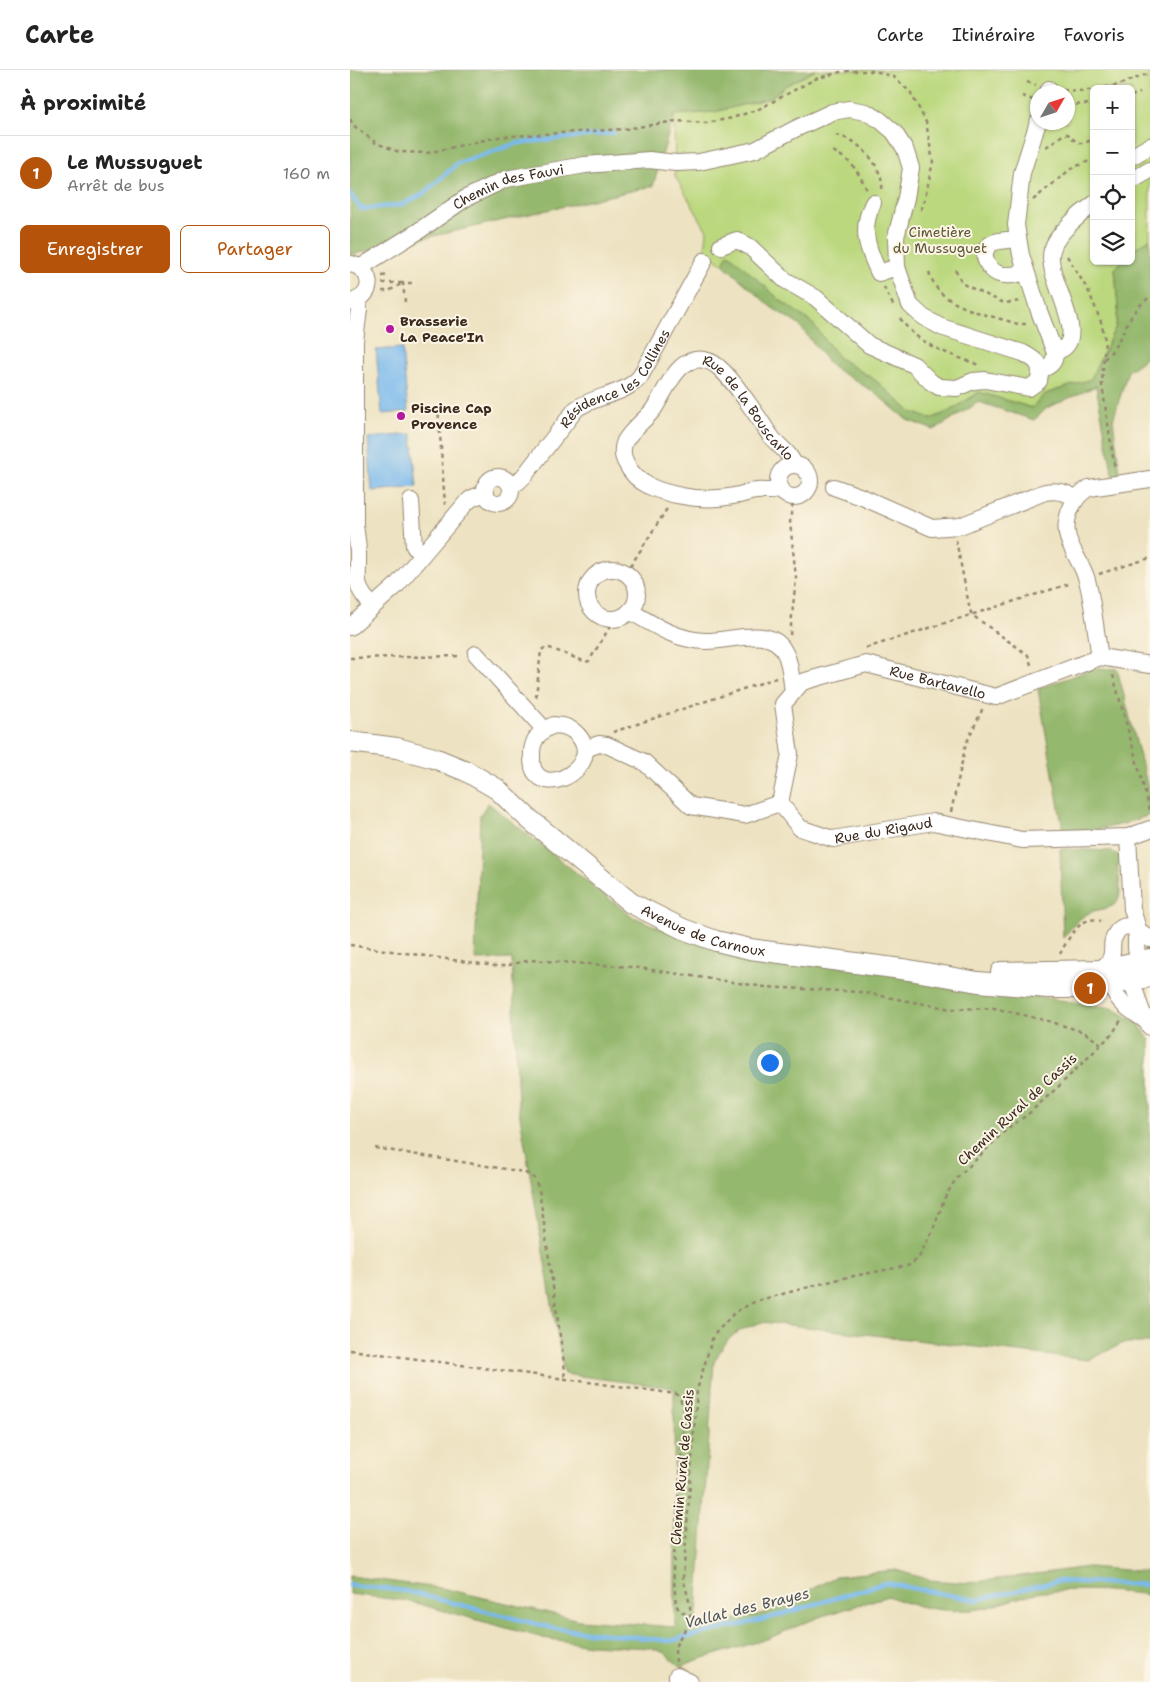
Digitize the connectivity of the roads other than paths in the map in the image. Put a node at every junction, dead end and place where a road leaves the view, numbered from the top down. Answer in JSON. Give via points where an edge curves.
{"nodes":[{"id":1,"x":1036,"y":130,"type":"edge"},
{"id":2,"x":1150,"y":146,"type":"edge"},
{"id":3,"x":1135,"y":155,"type":"edge"},
{"id":4,"x":1150,"y":170,"type":"edge"},
{"id":5,"x":1135,"y":179,"type":"edge"},
{"id":6,"x":873,"y":203,"type":"road end"},
{"id":7,"x":1090,"y":206,"type":"edge"},
{"id":8,"x":1018,"y":239,"type":"junction"},
{"id":9,"x":721,"y":246,"type":"dead end"},
{"id":10,"x":704,"y":261,"type":"dead end"},
{"id":11,"x":355,"y":265,"type":"edge"},
{"id":12,"x":897,"y":268,"type":"junction"},
{"id":13,"x":1026,"y":272,"type":"junction"},
{"id":14,"x":354,"y":301,"type":"edge"},
{"id":15,"x":1055,"y":352,"type":"junction"},
{"id":16,"x":1041,"y":370,"type":"junction"},
{"id":17,"x":800,"y":468,"type":"junction"},
{"id":18,"x":1150,"y":479,"type":"edge"},
{"id":19,"x":834,"y":487,"type":"junction"},
{"id":20,"x":792,"y":494,"type":"junction"},
{"id":21,"x":1076,"y":499,"type":"junction"},
{"id":22,"x":411,"y":501,"type":"dead end"},
{"id":23,"x":417,"y":561,"type":"junction"},
{"id":24,"x":373,"y":606,"type":"junction"},
{"id":25,"x":630,"y":611,"type":"junction"},
{"id":26,"x":350,"y":627,"type":"edge"},
{"id":27,"x":476,"y":654,"type":"road end"},
{"id":28,"x":1104,"y":658,"type":"junction"},
{"id":29,"x":1150,"y":665,"type":"edge"},
{"id":30,"x":795,"y":683,"type":"junction"},
{"id":31,"x":544,"y":729,"type":"junction"},
{"id":32,"x":350,"y":742,"type":"edge"},
{"id":33,"x":592,"y":746,"type":"junction"},
{"id":34,"x":350,"y":753,"type":"edge"},
{"id":35,"x":780,"y":803,"type":"junction"},
{"id":36,"x":529,"y":819,"type":"junction"},
{"id":37,"x":1150,"y":829,"type":"edge"},
{"id":38,"x":1128,"y":837,"type":"junction"},
{"id":39,"x":1144,"y":934,"type":"edge"},
{"id":40,"x":910,"y":970,"type":"junction"},
{"id":41,"x":1099,"y":970,"type":"junction"},
{"id":42,"x":1137,"y":972,"type":"edge"},
{"id":43,"x":1148,"y":1024,"type":"edge"}],
"edges":[{"from":1,"to":8,"type":"street","via":[[1022,173],[1016,226]]},
{"from":2,"to":3,"type":"street"},
{"from":4,"to":5,"type":"street"},
{"from":6,"to":12,"type":"street","via":[[867,216],[866,237],[871,257],[879,274]]},
{"from":7,"to":15,"type":"street","via":[[1057,240],[1052,250],[1050,265],[1069,318],[1070,332],[1069,341]]},
{"from":8,"to":13,"type":"street"},
{"from":8,"to":13,"type":"street","via":[[994,242],[984,255],[986,263],[1000,274],[1008,276]]},
{"from":9,"to":16,"type":"street","via":[[736,240],[750,247],[777,273],[816,298],[869,345],[914,365],[939,388],[957,388],[985,380],[1030,388],[1038,381]]},
{"from":10,"to":23,"type":"street","name":"Résidence les Collines","via":[[640,377],[623,390],[582,404],[524,476],[510,485],[509,497],[502,502],[494,502],[486,493],[466,502]]},
{"from":11,"to":12,"type":"street","name":"Chemin des Fauvi","via":[[417,232],[466,198],[506,180],[585,165],[649,160],[676,164],[699,162],[755,150],[832,112],[849,109],[866,112],[894,132],[912,168],[896,237]]},
{"from":11,"to":14,"type":"street","via":[[366,273],[369,280],[364,296]]},
{"from":12,"to":16,"type":"street","name":"Chemin des Fauvi","via":[[910,305],[923,317],[941,327],[1024,353],[1038,363]]},
{"from":13,"to":15,"type":"street"},
{"from":14,"to":24,"type":"street","via":[[358,309],[357,582]]},
{"from":15,"to":16,"type":"street","via":[[1052,364]]},
{"from":17,"to":19,"type":"street","name":"Rue de la Bouscarlo"},
{"from":17,"to":20,"type":"street","via":[[811,480],[810,486]]},
{"from":17,"to":20,"type":"street","via":[[787,466],[780,474],[778,484]]},
{"from":17,"to":20,"type":"street","name":"Rue de la Bouscarlo","via":[[773,438],[734,384],[707,360],[693,360],[676,372],[652,411],[624,442],[625,461],[638,481],[672,494],[697,499],[716,499],[756,491]]},
{"from":18,"to":21,"type":"street","via":[[1089,488]]},
{"from":19,"to":20,"type":"street","name":"Rue de la Bouscarlo"},
{"from":19,"to":21,"type":"street","name":"Rue de la Bouscarlo","via":[[932,528],[960,526],[1044,492],[1064,492]]},
{"from":21,"to":28,"type":"street","via":[[1068,515],[1066,534],[1086,578]]},
{"from":22,"to":23,"type":"street"},
{"from":23,"to":24,"type":"street","name":"Résidence les Collines"},
{"from":24,"to":26,"type":"street","name":"Résidence les Collines"},
{"from":25,"to":25,"type":"street","via":[[637,595],[636,586],[626,573],[610,568],[590,580],[588,603],[599,615],[612,618]]},
{"from":25,"to":30,"type":"street","via":[[683,638],[711,641],[762,636],[778,642]]},
{"from":27,"to":31,"type":"street"},
{"from":28,"to":29,"type":"street"},
{"from":28,"to":30,"type":"street","name":"Rue Bartavello","via":[[996,697],[866,664]]},
{"from":30,"to":35,"type":"street","via":[[783,704],[790,754]]},
{"from":31,"to":33,"type":"street","via":[[554,725],[565,726]]},
{"from":31,"to":33,"type":"street","via":[[532,746],[534,771],[541,778],[561,780],[580,766]]},
{"from":32,"to":36,"type":"main road","name":"Avenue de Carnoux","via":[[397,748],[466,771],[497,789]]},
{"from":33,"to":35,"type":"street","via":[[608,745],[644,762],[691,806],[745,815]]},
{"from":34,"to":36,"type":"main road","name":"Avenue de Carnoux","via":[[408,762],[452,775]]},
{"from":35,"to":38,"type":"street","name":"Rue du Rigaud","via":[[800,828],[833,840],[933,822],[1022,840]]},
{"from":36,"to":40,"type":"main road","name":"Avenue de Carnoux","via":[[631,903],[683,929],[750,949]]},
{"from":37,"to":38,"type":"street","name":"Rue du Rigaud"},
{"from":38,"to":39,"type":"street","via":[[1132,909]]},
{"from":39,"to":41,"type":"street","via":[[1132,926],[1121,928],[1113,941],[1110,960]]},
{"from":39,"to":42,"type":"street","via":[[1136,938]]},
{"from":40,"to":41,"type":"main road","name":"Avenue de Carnoux"},
{"from":40,"to":42,"type":"main road","name":"Avenue de Carnoux","via":[[978,982],[1090,988]]},
{"from":41,"to":42,"type":"main road","name":"Avenue de Carnoux"},
{"from":42,"to":43,"type":"street"},
{"from":42,"to":43,"type":"street","via":[[1114,991],[1119,1001]]}]}
